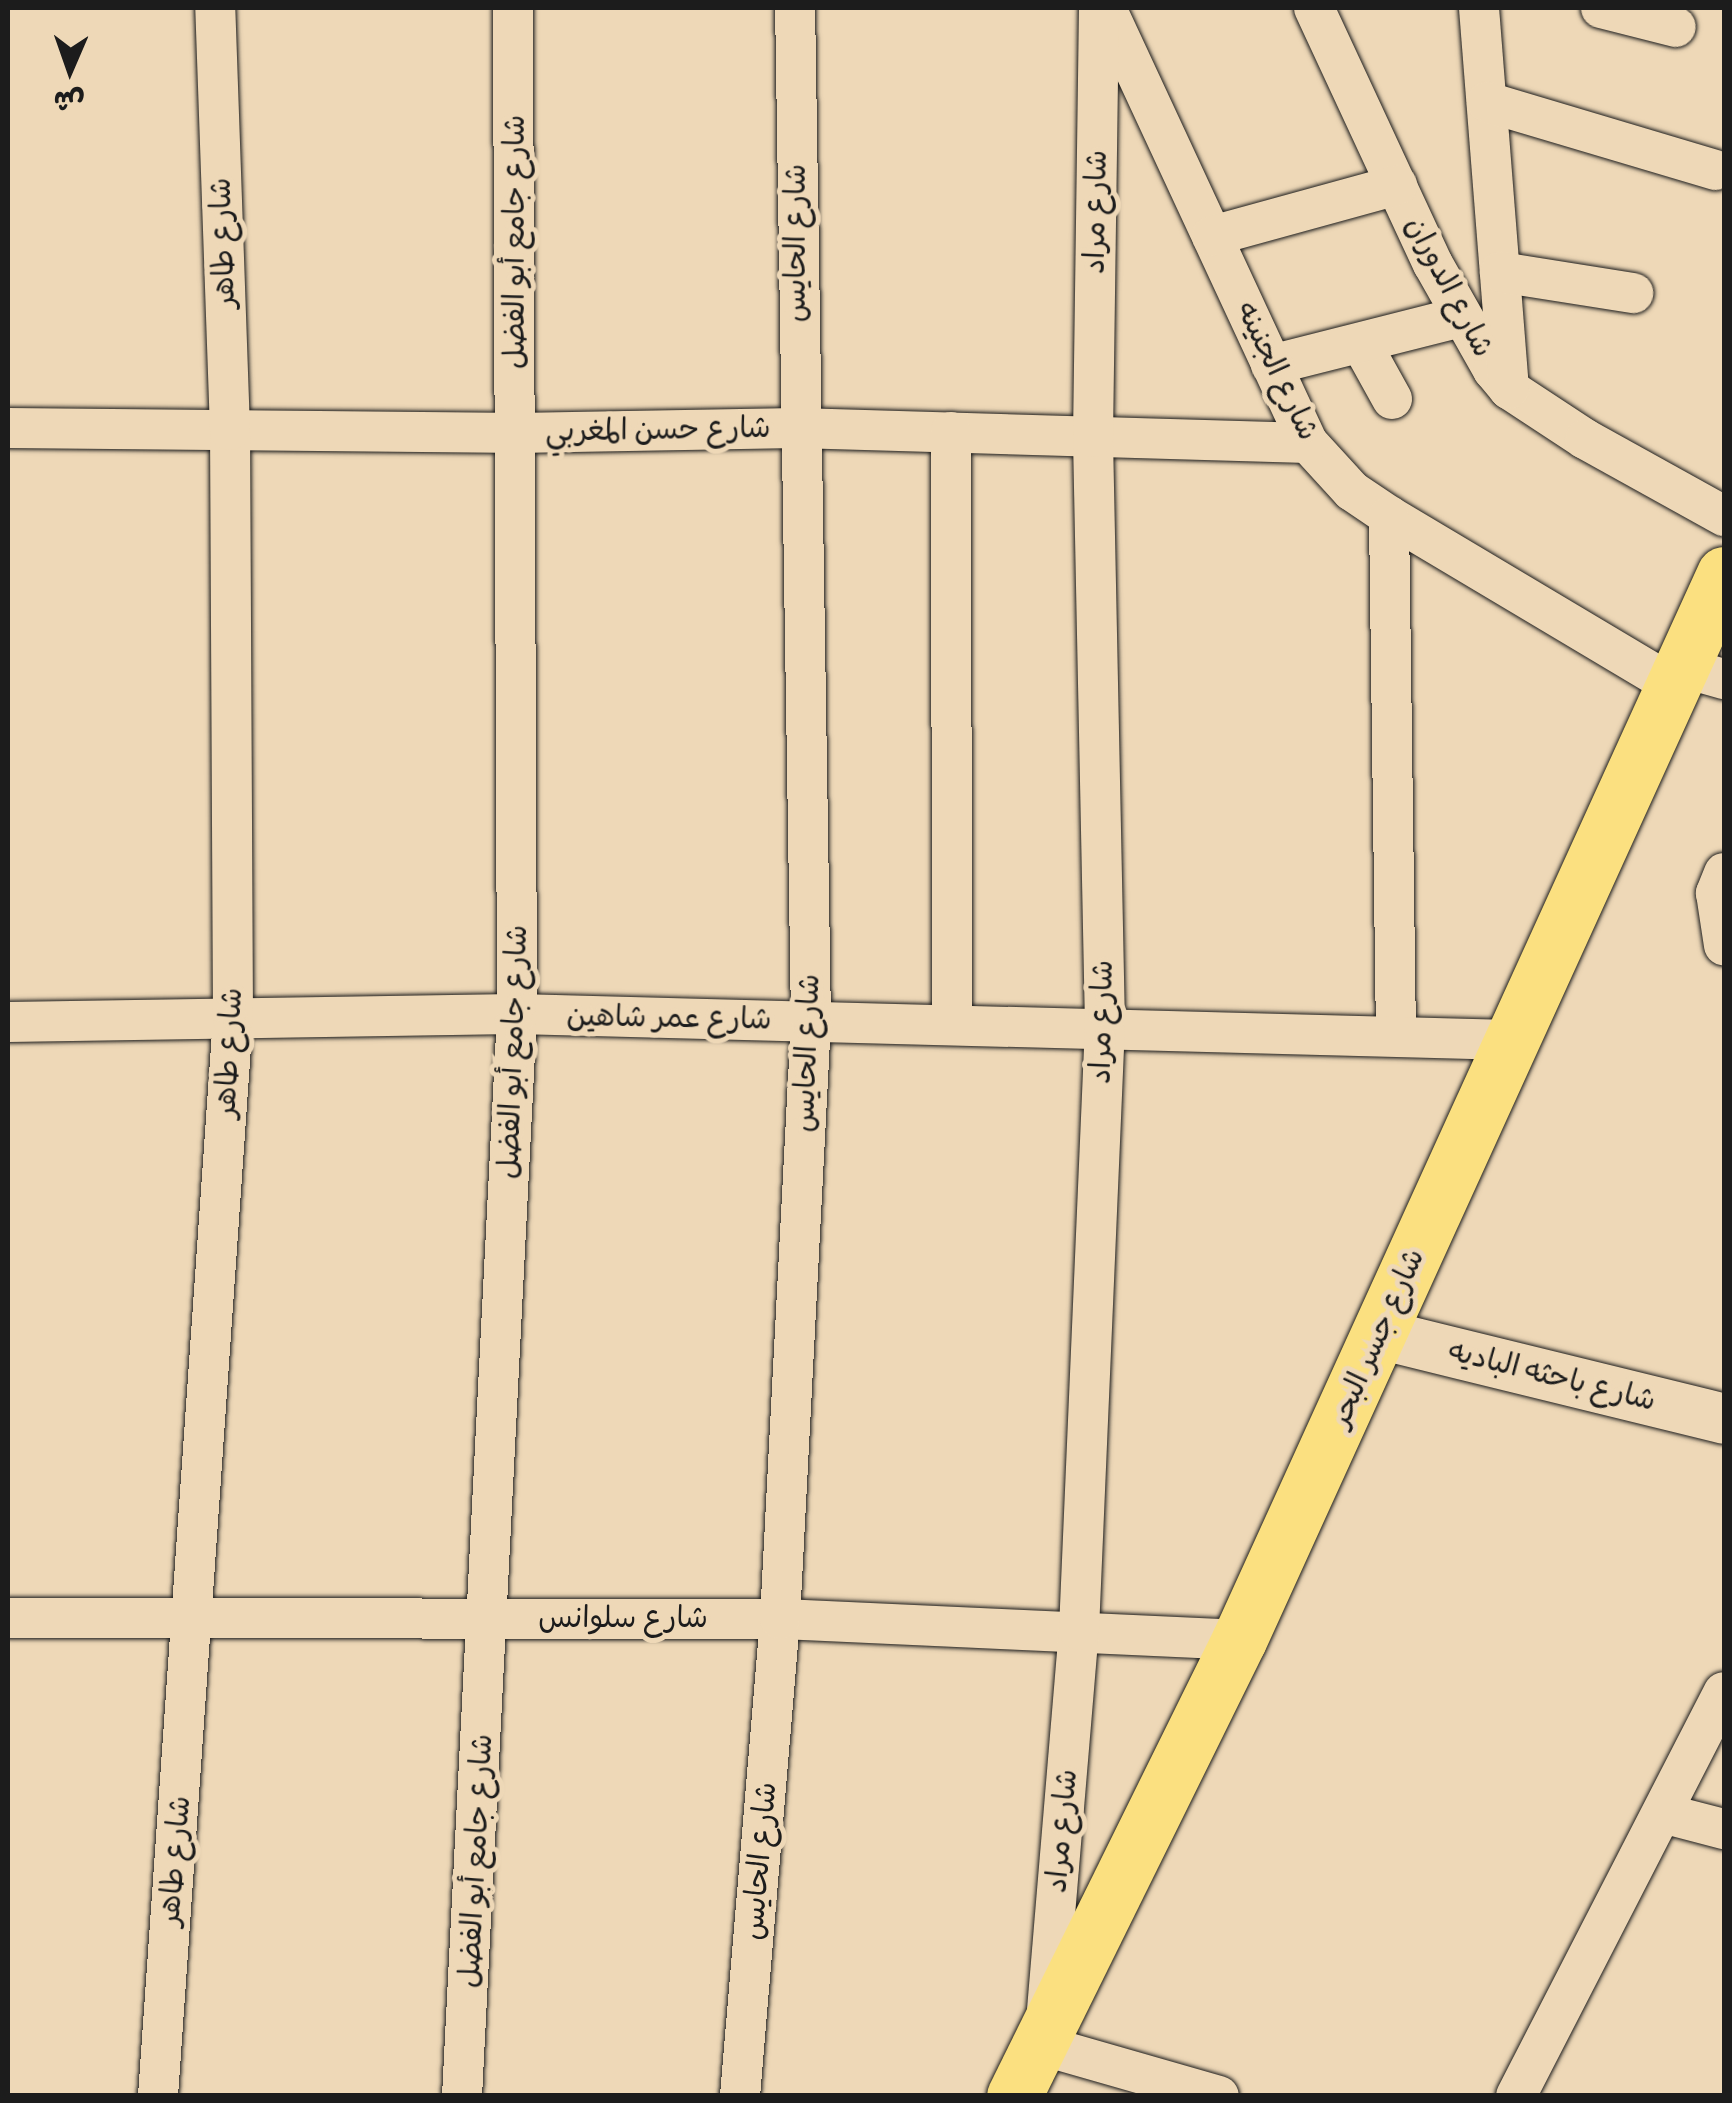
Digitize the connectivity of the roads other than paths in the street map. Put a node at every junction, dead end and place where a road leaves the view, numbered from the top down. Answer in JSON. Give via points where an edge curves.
{"nodes":[{"id":1,"x":216,"y":8,"type":"edge"},
{"id":2,"x":513,"y":8,"type":"edge"},
{"id":3,"x":795,"y":8,"type":"edge"},
{"id":4,"x":1103,"y":8,"type":"edge"},
{"id":5,"x":1314,"y":8,"type":"edge"},
{"id":6,"x":1601,"y":8,"type":"edge"},
{"id":7,"x":1482,"y":11,"type":"edge"},
{"id":8,"x":1676,"y":27,"type":"dead end"},
{"id":9,"x":1487,"y":102,"type":"junction"},
{"id":10,"x":1715,"y":170,"type":"dead end"},
{"id":11,"x":1397,"y":185,"type":"junction"},
{"id":12,"x":1212,"y":236,"type":"junction"},
{"id":13,"x":1500,"y":272,"type":"junction"},
{"id":14,"x":1633,"y":294,"type":"dead end"},
{"id":15,"x":1461,"y":317,"type":"junction"},
{"id":16,"x":1361,"y":342,"type":"junction"},
{"id":17,"x":1272,"y":365,"type":"junction"},
{"id":18,"x":1509,"y":389,"type":"junction"},
{"id":19,"x":1392,"y":399,"type":"dead end"},
{"id":20,"x":8,"y":428,"type":"edge"},
{"id":21,"x":797,"y":428,"type":"junction"},
{"id":22,"x":230,"y":430,"type":"junction"},
{"id":23,"x":951,"y":432,"type":"junction"},
{"id":24,"x":516,"y":433,"type":"junction"},
{"id":25,"x":1093,"y":437,"type":"junction"},
{"id":26,"x":1308,"y":443,"type":"junction"},
{"id":27,"x":1389,"y":516,"type":"junction"},
{"id":28,"x":1724,"y":516,"type":"edge"},
{"id":29,"x":1724,"y":574,"type":"edge"},
{"id":30,"x":1695,"y":678,"type":"edge"},
{"id":31,"x":1720,"y":883,"type":"edge"},
{"id":32,"x":1724,"y":946,"type":"edge"},
{"id":33,"x":517,"y":1014,"type":"junction"},
{"id":34,"x":233,"y":1018,"type":"junction"},
{"id":35,"x":811,"y":1021,"type":"junction"},
{"id":36,"x":8,"y":1022,"type":"edge"},
{"id":37,"x":952,"y":1024,"type":"junction"},
{"id":38,"x":1104,"y":1026,"type":"junction"},
{"id":39,"x":1396,"y":1034,"type":"junction"},
{"id":40,"x":1511,"y":1040,"type":"junction"},
{"id":41,"x":1379,"y":1334,"type":"junction"},
{"id":42,"x":1724,"y":1419,"type":"edge"},
{"id":43,"x":8,"y":1618,"type":"edge"},
{"id":44,"x":490,"y":1618,"type":"junction"},
{"id":45,"x":780,"y":1618,"type":"junction"},
{"id":46,"x":194,"y":1622,"type":"junction"},
{"id":47,"x":1079,"y":1630,"type":"junction"},
{"id":48,"x":1239,"y":1640,"type":"junction"},
{"id":49,"x":1724,"y":1692,"type":"edge"},
{"id":50,"x":1662,"y":1813,"type":"junction"},
{"id":51,"x":1724,"y":1829,"type":"edge"},
{"id":52,"x":1043,"y":2039,"type":"junction"},
{"id":53,"x":158,"y":2096,"type":"edge"},
{"id":54,"x":462,"y":2096,"type":"edge"},
{"id":55,"x":740,"y":2096,"type":"edge"},
{"id":56,"x":1014,"y":2096,"type":"edge"},
{"id":57,"x":1219,"y":2096,"type":"edge"},
{"id":58,"x":1516,"y":2096,"type":"edge"}],
"edges":[{"from":1,"to":22,"type":"street","name":"شارع طاهر"},
{"from":2,"to":24,"type":"street","name":"شارع جامع أبو الفضل"},
{"from":3,"to":21,"type":"street","name":"شارع الحايس"},
{"from":4,"to":12,"type":"street","name":"شارع الجنينه"},
{"from":4,"to":25,"type":"street","name":"شارع مراد"},
{"from":5,"to":11,"type":"street","name":"شارع الدوران"},
{"from":6,"to":8,"type":"street"},
{"from":7,"to":9,"type":"street"},
{"from":9,"to":10,"type":"street"},
{"from":9,"to":13,"type":"street"},
{"from":11,"to":12,"type":"street"},
{"from":11,"to":15,"type":"street","name":"شارع الدوران"},
{"from":12,"to":17,"type":"street","name":"شارع الجنينه"},
{"from":13,"to":14,"type":"street"},
{"from":13,"to":18,"type":"street"},
{"from":15,"to":16,"type":"street"},
{"from":15,"to":18,"type":"street","name":"شارع الدوران"},
{"from":16,"to":17,"type":"street"},
{"from":16,"to":19,"type":"street"},
{"from":17,"to":26,"type":"street","name":"شارع الجنينه"},
{"from":18,"to":28,"type":"street","name":"شارع الدوران"},
{"from":20,"to":22,"type":"street","name":"شارع حسن المغربي"},
{"from":21,"to":23,"type":"street","name":"شارع حسن المغربي"},
{"from":21,"to":24,"type":"street","name":"شارع حسن المغربي"},
{"from":21,"to":35,"type":"street","name":"شارع الحايس"},
{"from":22,"to":24,"type":"street","name":"شارع حسن المغربي"},
{"from":22,"to":34,"type":"street","name":"شارع طاهر"},
{"from":23,"to":25,"type":"street","name":"شارع حسن المغربي"},
{"from":23,"to":37,"type":"street"},
{"from":24,"to":33,"type":"street","name":"شارع جامع أبو الفضل"},
{"from":25,"to":26,"type":"street","name":"شارع حسن المغربي"},
{"from":25,"to":38,"type":"street","name":"شارع مراد"},
{"from":26,"to":27,"type":"street","name":"شارع الجنينه","via":[[1352,491]]},
{"from":27,"to":30,"type":"street","name":"شارع الجنينه"},
{"from":27,"to":39,"type":"street"},
{"from":29,"to":30,"type":"main road","name":"شارع جسر البحر"},
{"from":30,"to":40,"type":"main road","name":"شارع جسر البحر"},
{"from":31,"to":32,"type":"street"},
{"from":33,"to":34,"type":"street","name":"شارع عمر شاهين"},
{"from":33,"to":35,"type":"street","name":"شارع عمر شاهين"},
{"from":33,"to":44,"type":"street","name":"شارع جامع أبو الفضل"},
{"from":34,"to":36,"type":"street","name":"شارع عمر شاهين"},
{"from":34,"to":46,"type":"street","name":"شارع طاهر"},
{"from":35,"to":37,"type":"street","name":"شارع عمر شاهين"},
{"from":35,"to":45,"type":"street","name":"شارع الحايس"},
{"from":37,"to":38,"type":"street","name":"شارع عمر شاهين"},
{"from":38,"to":39,"type":"street","name":"شارع عمر شاهين"},
{"from":38,"to":47,"type":"street","name":"شارع مراد"},
{"from":39,"to":40,"type":"street","name":"شارع عمر شاهين"},
{"from":40,"to":41,"type":"main road","name":"شارع جسر البحر"},
{"from":41,"to":42,"type":"street","name":"شارع باحثه الباديه"},
{"from":41,"to":48,"type":"main road","name":"شارع جسر البحر"},
{"from":43,"to":46,"type":"street","name":"شارع سلوانس"},
{"from":44,"to":45,"type":"street","name":"شارع سلوانس"},
{"from":44,"to":46,"type":"street","name":"شارع سلوانس"},
{"from":44,"to":54,"type":"street","name":"شارع جامع أبو الفضل"},
{"from":45,"to":47,"type":"street","name":"شارع سلوانس"},
{"from":45,"to":55,"type":"street","name":"شارع الحايس"},
{"from":46,"to":53,"type":"street","name":"شارع طاهر"},
{"from":47,"to":48,"type":"street","name":"شارع سلوانس"},
{"from":47,"to":52,"type":"street","name":"شارع مراد"},
{"from":48,"to":52,"type":"main road","name":"شارع جسر البحر"},
{"from":49,"to":50,"type":"street"},
{"from":50,"to":51,"type":"street"},
{"from":50,"to":58,"type":"street"},
{"from":52,"to":56,"type":"main road","name":"شارع جسر البحر"},
{"from":52,"to":57,"type":"street"}]}
